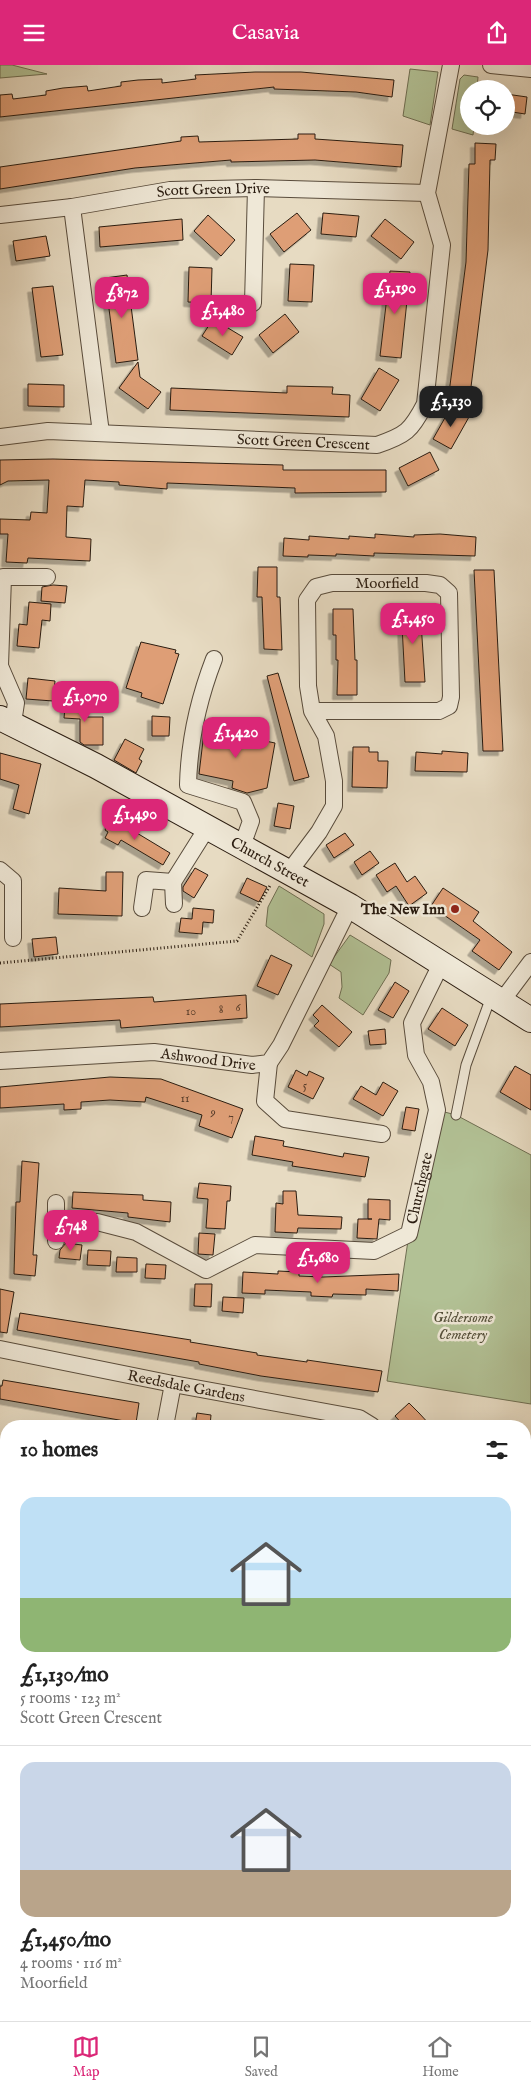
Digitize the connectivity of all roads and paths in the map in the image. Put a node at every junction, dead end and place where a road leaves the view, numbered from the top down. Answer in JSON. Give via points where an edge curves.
{"nodes":[{"id":1,"x":451,"y":65,"type":"edge"},
{"id":2,"x":491,"y":65,"type":"edge"},
{"id":3,"x":531,"y":69,"type":"edge"},
{"id":4,"x":256,"y":188,"type":"junction"},
{"id":5,"x":427,"y":193,"type":"junction"},
{"id":6,"x":72,"y":207,"type":"junction"},
{"id":7,"x":0,"y":215,"type":"edge"},
{"id":8,"x":253,"y":303,"type":"dead end"},
{"id":9,"x":101,"y":433,"type":"junction"},
{"id":10,"x":0,"y":437,"type":"edge"},
{"id":11,"x":47,"y":577,"type":"dead end"},
{"id":12,"x":214,"y":659,"type":"dead end"},
{"id":13,"x":312,"y":711,"type":"junction"},
{"id":14,"x":7,"y":721,"type":"edge"},
{"id":15,"x":207,"y":828,"type":"junction"},
{"id":16,"x":242,"y":847,"type":"junction"},
{"id":17,"x":0,"y":870,"type":"edge"},
{"id":18,"x":285,"y":870,"type":"junction"},
{"id":19,"x":173,"y":882,"type":"junction"},
{"id":20,"x":174,"y":904,"type":"dead end"},
{"id":21,"x":350,"y":906,"type":"junction"},
{"id":22,"x":142,"y":908,"type":"dead end"},
{"id":23,"x":13,"y":938,"type":"dead end"},
{"id":24,"x":442,"y":962,"type":"junction"},
{"id":25,"x":531,"y":962,"type":"edge"},
{"id":26,"x":0,"y":963,"type":"edge"},
{"id":27,"x":496,"y":998,"type":"junction"},
{"id":28,"x":531,"y":1021,"type":"edge"},
{"id":29,"x":0,"y":1061,"type":"edge"},
{"id":30,"x":269,"y":1063,"type":"junction"},
{"id":31,"x":456,"y":1115,"type":"dead end"},
{"id":32,"x":382,"y":1134,"type":"dead end"},
{"id":33,"x":56,"y":1203,"type":"dead end"},
{"id":34,"x":56,"y":1223,"type":"junction"},
{"id":35,"x":56,"y":1241,"type":"dead end"},
{"id":36,"x":0,"y":1349,"type":"edge"},
{"id":37,"x":173,"y":1384,"type":"junction"},
{"id":38,"x":166,"y":1420,"type":"edge"},
{"id":39,"x":362,"y":1420,"type":"edge"}],
"edges":[{"from":1,"to":5,"type":"street","name":"Scott Green Crescent"},
{"from":2,"to":3,"type":"street"},
{"from":4,"to":5,"type":"street","name":"Scott Green Drive"},
{"from":4,"to":6,"type":"street","name":"Scott Green Drive","via":[[170,190]]},
{"from":4,"to":8,"type":"street"},
{"from":5,"to":9,"type":"street","name":"Scott Green Crescent","via":[[442,245],[425,404],[414,427],[398,438],[377,445]]},
{"from":6,"to":7,"type":"street","name":"Scott Green Drive"},
{"from":6,"to":9,"type":"street"},
{"from":9,"to":10,"type":"street","name":"Scott Green Crescent","via":[[48,431]]},
{"from":11,"to":14,"type":"street","via":[[3,577],[0,666],[16,703]]},
{"from":12,"to":16,"type":"street","via":[[204,685],[188,763],[188,785],[243,802],[251,821]]},
{"from":13,"to":13,"type":"street","name":"Moorfield","via":[[308,686],[307,600],[316,587],[332,583],[426,583],[440,585],[449,593],[452,697],[449,706],[439,711]]},
{"from":13,"to":18,"type":"street","name":"Moorfield","via":[[326,736],[334,781],[334,806],[319,832]]},
{"from":14,"to":15,"type":"main road","name":"Church Street"},
{"from":15,"to":16,"type":"main road","name":"Church Street"},
{"from":15,"to":19,"type":"street"},
{"from":16,"to":18,"type":"main road","name":"Church Street"},
{"from":17,"to":23,"type":"street","via":[[13,881]]},
{"from":18,"to":21,"type":"main road","name":"Church Street"},
{"from":18,"to":26,"type":"path","via":[[237,941]]},
{"from":19,"to":20,"type":"street"},
{"from":19,"to":22,"type":"street","via":[[146,880]]},
{"from":21,"to":24,"type":"main road","name":"Church Street"},
{"from":21,"to":30,"type":"street","name":"Ashwood Drive","via":[[282,1045]]},
{"from":24,"to":27,"type":"main road","name":"Church Street"},
{"from":24,"to":34,"type":"street","name":"Churchgate","via":[[412,1023],[416,1055],[431,1082],[437,1110],[409,1233],[374,1251],[255,1245],[206,1270],[136,1232],[97,1222]]},
{"from":25,"to":27,"type":"street"},
{"from":27,"to":28,"type":"main road","name":"Church Street"},
{"from":27,"to":31,"type":"lane","via":[[466,1065]]},
{"from":29,"to":30,"type":"street","name":"Ashwood Drive","via":[[154,1052],[252,1065]]},
{"from":30,"to":32,"type":"street","via":[[265,1101],[285,1119]]},
{"from":33,"to":34,"type":"street"},
{"from":34,"to":35,"type":"street"},
{"from":36,"to":37,"type":"street","name":"Reedsdale Gardens"},
{"from":37,"to":38,"type":"street"},
{"from":37,"to":39,"type":"street","name":"Reedsdale Gardens"}]}
